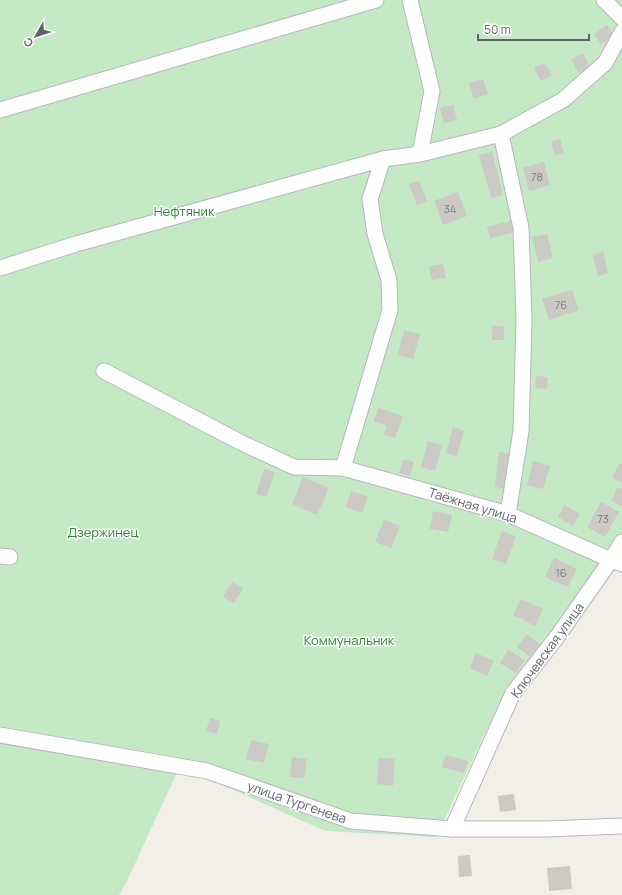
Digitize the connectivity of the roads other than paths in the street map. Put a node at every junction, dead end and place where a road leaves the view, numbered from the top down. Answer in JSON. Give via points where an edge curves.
{"nodes":[{"id":1,"x":376,"y":0,"type":"edge"},
{"id":2,"x":410,"y":0,"type":"edge"},
{"id":3,"x":604,"y":0,"type":"edge"},
{"id":4,"x":622,"y":18,"type":"edge"},
{"id":5,"x":622,"y":32,"type":"edge"},
{"id":6,"x":0,"y":110,"type":"edge"},
{"id":7,"x":501,"y":134,"type":"junction"},
{"id":8,"x":420,"y":154,"type":"junction"},
{"id":9,"x":383,"y":158,"type":"junction"},
{"id":10,"x":0,"y":268,"type":"edge"},
{"id":11,"x":104,"y":371,"type":"dead end"},
{"id":12,"x":343,"y":468,"type":"junction"},
{"id":13,"x":508,"y":514,"type":"junction"},
{"id":14,"x":622,"y":542,"type":"edge"},
{"id":15,"x":617,"y":562,"type":"edge"},
{"id":16,"x":0,"y":735,"type":"edge"},
{"id":17,"x":622,"y":826,"type":"edge"},
{"id":18,"x":452,"y":829,"type":"junction"}],
"edges":[{"from":1,"to":6,"type":"street"},
{"from":2,"to":8,"type":"street","via":[[432,91]]},
{"from":3,"to":4,"type":"street"},
{"from":5,"to":7,"type":"street","via":[[605,63],[563,100]]},
{"from":7,"to":8,"type":"street"},
{"from":7,"to":13,"type":"street","via":[[521,228],[524,320],[521,431]]},
{"from":8,"to":9,"type":"street"},
{"from":9,"to":10,"type":"street","via":[[76,244]]},
{"from":9,"to":12,"type":"street","via":[[370,199],[375,234],[389,280],[390,310]]},
{"from":11,"to":12,"type":"street","name":"Таёжная улица","via":[[294,468]]},
{"from":12,"to":13,"type":"street","name":"Таёжная улица"},
{"from":13,"to":15,"type":"street","name":"Таёжная улица"},
{"from":14,"to":15,"type":"street","name":"Ключевская улица"},
{"from":15,"to":18,"type":"street","name":"Ключевская улица","via":[[513,693]]},
{"from":16,"to":18,"type":"street","name":"улица Тургенева","via":[[206,771],[351,821]]},
{"from":17,"to":18,"type":"street","name":"улица Тургенева"}]}
